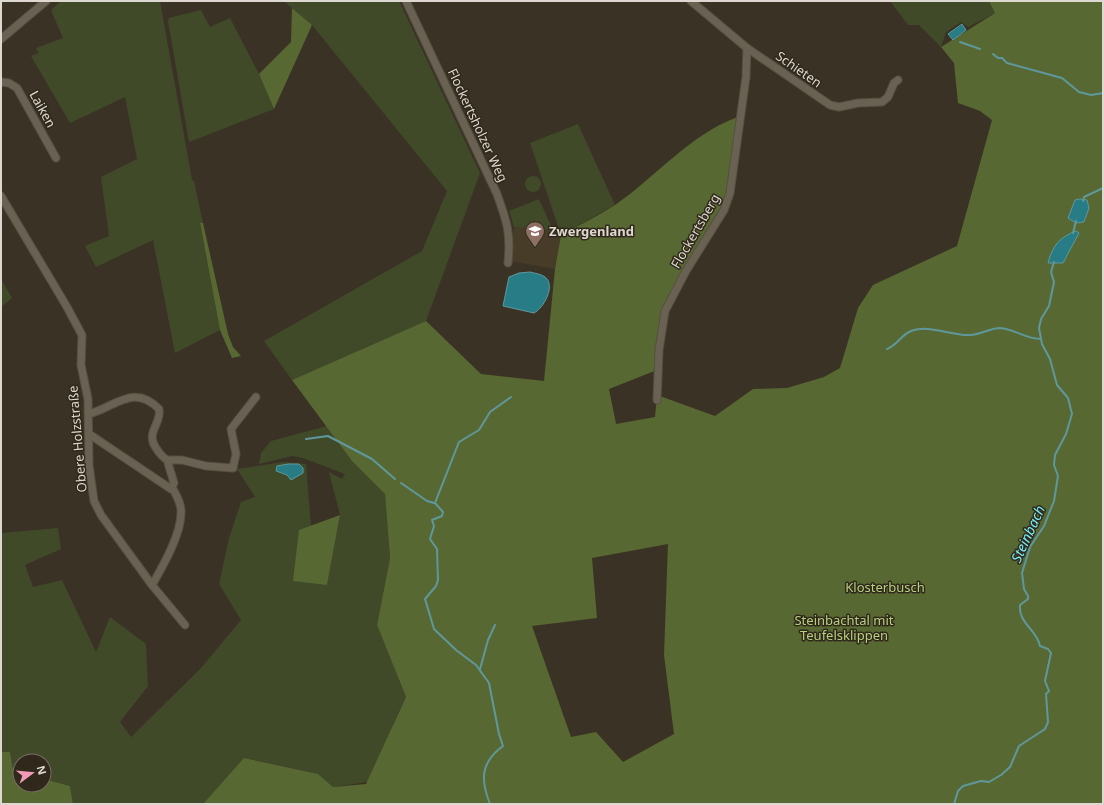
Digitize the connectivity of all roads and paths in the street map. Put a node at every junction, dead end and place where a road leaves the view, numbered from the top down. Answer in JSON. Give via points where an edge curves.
{"nodes":[{"id":1,"x":46,"y":1,"type":"edge"},
{"id":2,"x":406,"y":1,"type":"edge"},
{"id":3,"x":691,"y":1,"type":"edge"},
{"id":4,"x":1,"y":39,"type":"edge"},
{"id":5,"x":747,"y":48,"type":"junction"},
{"id":6,"x":898,"y":80,"type":"dead end"},
{"id":7,"x":1,"y":82,"type":"edge"},
{"id":8,"x":56,"y":158,"type":"dead end"},
{"id":9,"x":1,"y":196,"type":"edge"},
{"id":10,"x":508,"y":263,"type":"dead end"},
{"id":11,"x":256,"y":397,"type":"dead end"},
{"id":12,"x":657,"y":400,"type":"dead end"},
{"id":13,"x":89,"y":414,"type":"junction"},
{"id":14,"x":89,"y":434,"type":"junction"},
{"id":15,"x":169,"y":461,"type":"junction"},
{"id":16,"x":172,"y":487,"type":"junction"},
{"id":17,"x":152,"y":585,"type":"junction"},
{"id":18,"x":185,"y":625,"type":"dead end"}],
"edges":[{"from":1,"to":4,"type":"street"},
{"from":2,"to":10,"type":"street","name":"Flockertsholzer Weg","via":[[497,194],[509,228]]},
{"from":3,"to":5,"type":"street","name":"Schieten"},
{"from":5,"to":6,"type":"street","name":"Schieten","via":[[836,107],[882,102]]},
{"from":5,"to":12,"type":"street","name":"Flockertsberg","via":[[746,77],[730,193],[724,210],[686,271],[665,311],[659,350]]},
{"from":7,"to":8,"type":"street","name":"Laiken","via":[[17,88]]},
{"from":9,"to":13,"type":"street","name":"Obere Holzstraße","via":[[79,329],[82,340],[80,365]]},
{"from":11,"to":15,"type":"street","via":[[231,429],[236,454],[233,468],[206,466],[174,459]]},
{"from":13,"to":14,"type":"street","name":"Obere Holzstraße"},
{"from":13,"to":15,"type":"street","via":[[130,396],[142,398],[153,404],[160,413],[151,433],[152,441]]},
{"from":14,"to":16,"type":"street","via":[[168,488]]},
{"from":14,"to":17,"type":"street","name":"Obere Holzstraße","via":[[89,465],[94,501],[101,515]]},
{"from":15,"to":16,"type":"street","via":[[174,480]]},
{"from":16,"to":17,"type":"street","via":[[180,505],[180,518],[172,546]]},
{"from":17,"to":18,"type":"street","name":"Obere Holzstraße"}]}
